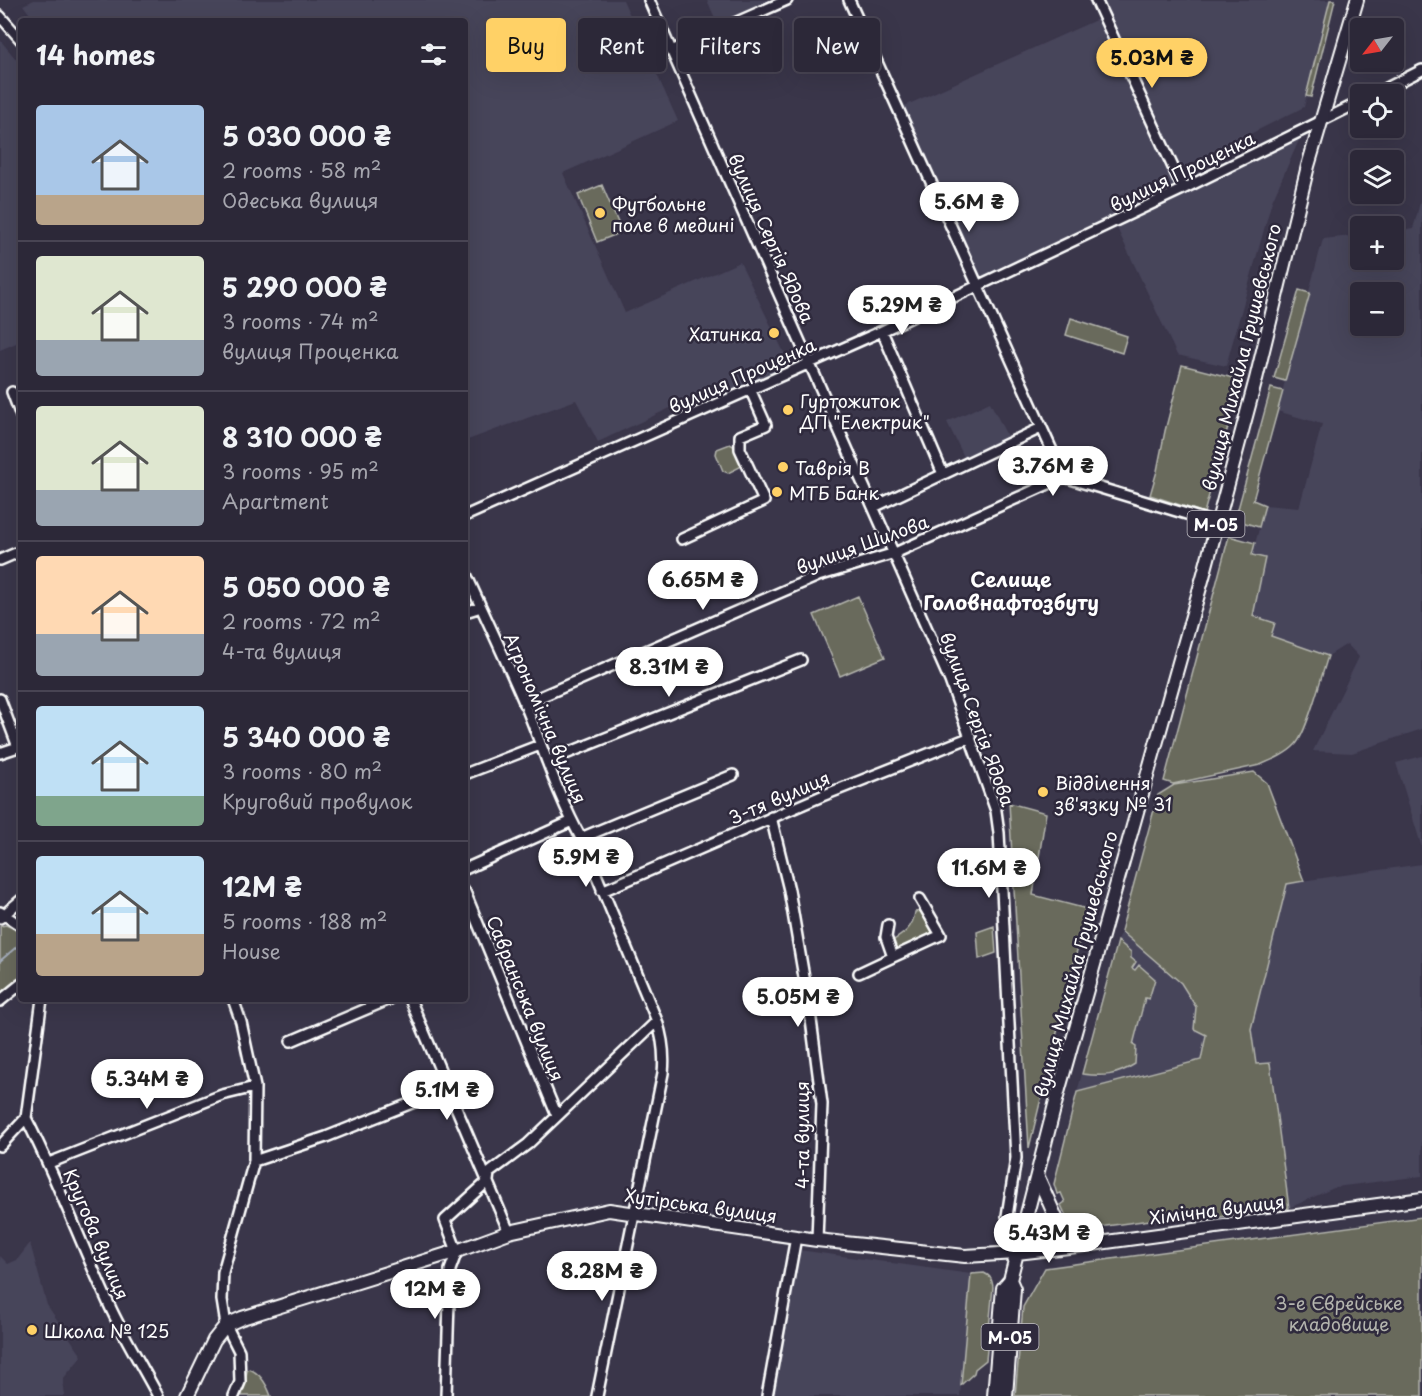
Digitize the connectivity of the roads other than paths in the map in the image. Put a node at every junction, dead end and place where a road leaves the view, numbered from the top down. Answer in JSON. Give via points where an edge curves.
{"nodes":[{"id":1,"x":649,"y":0,"type":"edge"},
{"id":2,"x":788,"y":0,"type":"edge"},
{"id":3,"x":849,"y":0,"type":"edge"},
{"id":4,"x":1096,"y":0,"type":"edge"},
{"id":5,"x":1357,"y":0,"type":"edge"},
{"id":6,"x":0,"y":16,"type":"edge"},
{"id":7,"x":18,"y":37,"type":"edge"},
{"id":8,"x":671,"y":51,"type":"junction"},
{"id":9,"x":1422,"y":70,"type":"edge"},
{"id":10,"x":1395,"y":84,"type":"edge"},
{"id":11,"x":1350,"y":107,"type":"edge"},
{"id":12,"x":1322,"y":121,"type":"junction"},
{"id":13,"x":1183,"y":189,"type":"junction"},
{"id":14,"x":979,"y":286,"type":"junction"},
{"id":15,"x":882,"y":331,"type":"junction"},
{"id":16,"x":808,"y":363,"type":"junction"},
{"id":17,"x":750,"y":389,"type":"junction"},
{"id":18,"x":12,"y":392,"type":"dead end"},
{"id":19,"x":18,"y":408,"type":"edge"},
{"id":20,"x":1041,"y":428,"type":"junction"},
{"id":21,"x":943,"y":474,"type":"junction"},
{"id":22,"x":1065,"y":477,"type":"junction"},
{"id":23,"x":874,"y":507,"type":"junction"},
{"id":24,"x":468,"y":515,"type":"edge"},
{"id":25,"x":1216,"y":523,"type":"junction"},
{"id":26,"x":681,"y":539,"type":"dead end"},
{"id":27,"x":18,"y":552,"type":"edge"},
{"id":28,"x":895,"y":553,"type":"junction"},
{"id":29,"x":0,"y":560,"type":"edge"},
{"id":30,"x":468,"y":579,"type":"edge"},
{"id":31,"x":481,"y":607,"type":"junction"},
{"id":32,"x":468,"y":611,"type":"edge"},
{"id":33,"x":801,"y":660,"type":"dead end"},
{"id":34,"x":0,"y":699,"type":"edge"},
{"id":35,"x":524,"y":704,"type":"junction"},
{"id":36,"x":971,"y":737,"type":"junction"},
{"id":37,"x":18,"y":744,"type":"edge"},
{"id":38,"x":18,"y":746,"type":"edge"},
{"id":39,"x":540,"y":746,"type":"junction"},
{"id":40,"x":0,"y":753,"type":"edge"},
{"id":41,"x":548,"y":761,"type":"junction"},
{"id":42,"x":468,"y":773,"type":"edge"},
{"id":43,"x":733,"y":775,"type":"dead end"},
{"id":44,"x":771,"y":817,"type":"junction"},
{"id":45,"x":572,"y":821,"type":"junction"},
{"id":46,"x":581,"y":838,"type":"junction"},
{"id":47,"x":468,"y":868,"type":"edge"},
{"id":48,"x":602,"y":891,"type":"junction"},
{"id":49,"x":468,"y":899,"type":"edge"},
{"id":50,"x":920,"y":899,"type":"dead end"},
{"id":51,"x":18,"y":902,"type":"edge"},
{"id":52,"x":1,"y":915,"type":"edge"},
{"id":53,"x":18,"y":924,"type":"edge"},
{"id":54,"x":888,"y":925,"type":"dead end"},
{"id":55,"x":894,"y":957,"type":"junction"},
{"id":56,"x":859,"y":973,"type":"dead end"},
{"id":57,"x":18,"y":986,"type":"edge"},
{"id":58,"x":0,"y":1001,"type":"edge"},
{"id":59,"x":42,"y":1002,"type":"edge"},
{"id":60,"x":234,"y":1002,"type":"edge"},
{"id":61,"x":383,"y":1002,"type":"edge"},
{"id":62,"x":411,"y":1002,"type":"edge"},
{"id":63,"x":657,"y":1021,"type":"junction"},
{"id":64,"x":291,"y":1041,"type":"dead end"},
{"id":65,"x":255,"y":1087,"type":"junction"},
{"id":66,"x":447,"y":1089,"type":"junction"},
{"id":67,"x":557,"y":1116,"type":"junction"},
{"id":68,"x":26,"y":1118,"type":"junction"},
{"id":69,"x":0,"y":1146,"type":"edge"},
{"id":70,"x":254,"y":1161,"type":"junction"},
{"id":71,"x":49,"y":1163,"type":"junction"},
{"id":72,"x":1037,"y":1175,"type":"junction"},
{"id":73,"x":488,"y":1181,"type":"junction"},
{"id":74,"x":1422,"y":1200,"type":"edge"},
{"id":75,"x":634,"y":1213,"type":"junction"},
{"id":76,"x":509,"y":1232,"type":"junction"},
{"id":77,"x":796,"y":1237,"type":"junction"},
{"id":78,"x":817,"y":1240,"type":"junction"},
{"id":79,"x":1077,"y":1246,"type":"junction"},
{"id":80,"x":457,"y":1251,"type":"junction"},
{"id":81,"x":1017,"y":1253,"type":"junction"},
{"id":82,"x":1010,"y":1280,"type":"junction"},
{"id":83,"x":226,"y":1325,"type":"junction"},
{"id":84,"x":158,"y":1396,"type":"edge"},
{"id":85,"x":187,"y":1396,"type":"edge"},
{"id":86,"x":234,"y":1396,"type":"edge"},
{"id":87,"x":446,"y":1396,"type":"edge"},
{"id":88,"x":597,"y":1396,"type":"edge"},
{"id":89,"x":767,"y":1396,"type":"edge"},
{"id":90,"x":994,"y":1396,"type":"edge"},
{"id":91,"x":1006,"y":1396,"type":"edge"}],
"edges":[{"from":1,"to":8,"type":"street","name":"вулиця Сергія Ядова"},
{"from":2,"to":8,"type":"street"},
{"from":3,"to":14,"type":"street"},
{"from":4,"to":13,"type":"street"},
{"from":5,"to":12,"type":"main road","name":"вулиця Михайла Грушевського","number":"М-05"},
{"from":6,"to":7,"type":"street"},
{"from":8,"to":16,"type":"street","name":"вулиця Сергія Ядова"},
{"from":9,"to":10,"type":"street"},
{"from":11,"to":12,"type":"street","name":"вулиця Проценка"},
{"from":12,"to":13,"type":"street","name":"вулиця Проценка"},
{"from":12,"to":25,"type":"main road","name":"вулиця Михайла Грушевського","number":"М-05"},
{"from":13,"to":14,"type":"street","name":"вулиця Проценка"},
{"from":14,"to":15,"type":"street","name":"вулиця Проценка"},
{"from":14,"to":20,"type":"street"},
{"from":15,"to":16,"type":"street","name":"вулиця Проценка"},
{"from":15,"to":21,"type":"street"},
{"from":16,"to":17,"type":"street","name":"вулиця Проценка"},
{"from":16,"to":23,"type":"street","name":"вулиця Сергія Ядова"},
{"from":17,"to":24,"type":"street","name":"вулиця Проценка"},
{"from":17,"to":26,"type":"street","via":[[766,425],[740,436],[740,449],[764,501]]},
{"from":18,"to":19,"type":"street"},
{"from":20,"to":21,"type":"street"},
{"from":20,"to":22,"type":"street"},
{"from":21,"to":23,"type":"street"},
{"from":22,"to":25,"type":"street"},
{"from":22,"to":28,"type":"street","name":"вулиця Шилова"},
{"from":23,"to":28,"type":"street","name":"вулиця Сергія Ядова"},
{"from":25,"to":72,"type":"main road","name":"вулиця Михайла Грушевського","number":"М-05"},
{"from":27,"to":29,"type":"street"},
{"from":28,"to":35,"type":"street","name":"вулиця Шилова","via":[[818,576]]},
{"from":28,"to":36,"type":"street","name":"вулиця Сергія Ядова"},
{"from":30,"to":31,"type":"street","name":"Агрономічна вулиця"},
{"from":31,"to":32,"type":"street"},
{"from":31,"to":35,"type":"street","name":"Агрономічна вулиця"},
{"from":33,"to":41,"type":"street"},
{"from":34,"to":37,"type":"street"},
{"from":35,"to":39,"type":"street","name":"Агрономічна вулиця"},
{"from":36,"to":44,"type":"street","name":"3-тя вулиця"},
{"from":36,"to":81,"type":"street","name":"вулиця Сергія Ядова","via":[[996,811],[999,833],[1016,1158],[1007,1216]]},
{"from":38,"to":40,"type":"street"},
{"from":39,"to":41,"type":"street","name":"Агрономічна вулиця"},
{"from":39,"to":42,"type":"street"},
{"from":41,"to":45,"type":"street","name":"Агрономічна вулиця"},
{"from":43,"to":46,"type":"street"},
{"from":44,"to":48,"type":"street","name":"3-тя вулиця"},
{"from":44,"to":78,"type":"street","name":"4-та вулиця","via":[[789,890],[822,1104]]},
{"from":45,"to":46,"type":"street","name":"Агрономічна вулиця"},
{"from":45,"to":47,"type":"street"},
{"from":46,"to":48,"type":"street","name":"Агрономічна вулиця"},
{"from":48,"to":63,"type":"street","name":"Агрономічна вулиця"},
{"from":49,"to":67,"type":"street","name":"Савранська вулиця"},
{"from":50,"to":55,"type":"street","via":[[941,935]]},
{"from":51,"to":52,"type":"street"},
{"from":52,"to":53,"type":"street"},
{"from":54,"to":55,"type":"street","via":[[885,937]]},
{"from":55,"to":56,"type":"street"},
{"from":57,"to":58,"type":"street"},
{"from":59,"to":68,"type":"street"},
{"from":60,"to":65,"type":"street"},
{"from":61,"to":64,"type":"street"},
{"from":62,"to":66,"type":"street"},
{"from":63,"to":67,"type":"street","name":"Савранська вулиця"},
{"from":63,"to":75,"type":"street","name":"Агрономічна вулиця","via":[[663,1073]]},
{"from":65,"to":70,"type":"street"},
{"from":65,"to":71,"type":"street","via":[[222,1095]]},
{"from":66,"to":70,"type":"street"},
{"from":66,"to":73,"type":"street"},
{"from":67,"to":73,"type":"street","name":"Савранська вулиця","via":[[489,1173]]},
{"from":68,"to":69,"type":"street"},
{"from":68,"to":71,"type":"street","name":"Кругова вулиця"},
{"from":70,"to":83,"type":"street","via":[[223,1272]]},
{"from":71,"to":84,"type":"street","name":"Кругова вулиця","via":[[67,1213],[113,1313]]},
{"from":72,"to":79,"type":"main road","via":[[1060,1227]]},
{"from":72,"to":81,"type":"main road","name":"вулиця Михайла Грушевського","number":"М-05"},
{"from":73,"to":76,"type":"street"},
{"from":73,"to":80,"type":"street","name":"Савранська вулиця","via":[[445,1220]]},
{"from":74,"to":79,"type":"main road","name":"Хімічна вулиця"},
{"from":75,"to":76,"type":"main road","name":"Хутірська вулиця","via":[[609,1210]]},
{"from":75,"to":77,"type":"main road","name":"Хутірська вулиця"},
{"from":75,"to":88,"type":"street","name":"Агрономічна вулиця"},
{"from":76,"to":80,"type":"main road","name":"Хутірська вулиця"},
{"from":77,"to":78,"type":"main road","name":"Хутірська вулиця"},
{"from":77,"to":89,"type":"street"},
{"from":78,"to":81,"type":"main road","name":"Хутірська вулиця","via":[[966,1256]]},
{"from":79,"to":81,"type":"main road","name":"Хімічна вулиця"},
{"from":80,"to":83,"type":"main road","name":"Хутірська вулиця"},
{"from":80,"to":87,"type":"street","via":[[450,1270]]},
{"from":81,"to":82,"type":"main road","name":"вулиця Михайла Грушевського","number":"М-05"},
{"from":82,"to":90,"type":"main road","number":"М-05","via":[[1003,1288]]},
{"from":82,"to":91,"type":"main road","number":"М-05","via":[[1014,1289]]},
{"from":83,"to":85,"type":"main road","via":[[214,1340]]},
{"from":83,"to":86,"type":"street","via":[[239,1351],[240,1382]]}]}
